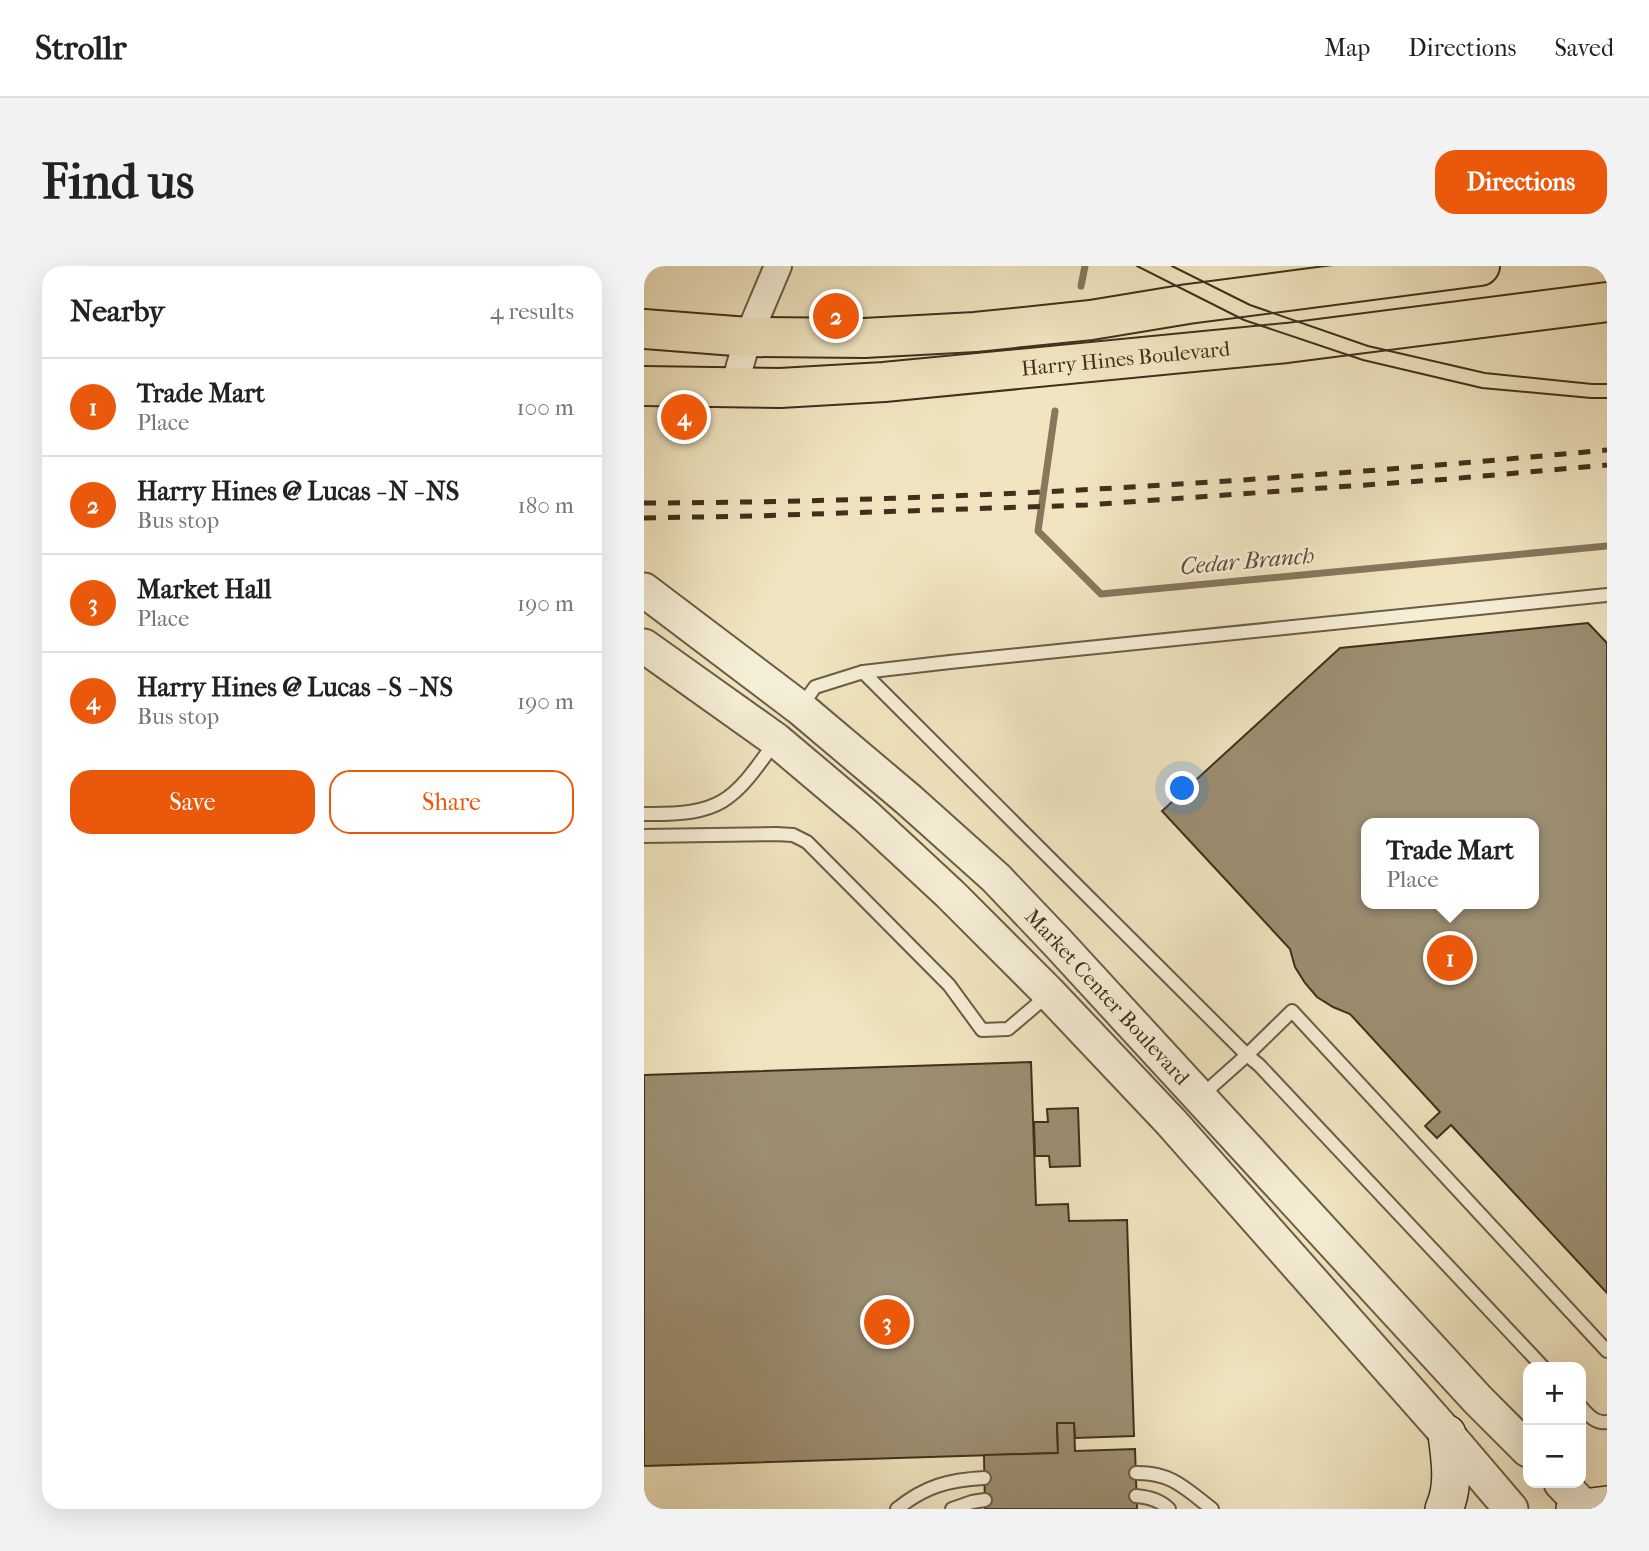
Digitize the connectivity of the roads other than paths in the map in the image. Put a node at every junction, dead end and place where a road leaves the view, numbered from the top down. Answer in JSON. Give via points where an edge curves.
{"nodes":[{"id":1,"x":778,"y":266,"type":"edge"},
{"id":2,"x":1480,"y":266,"type":"edge"},
{"id":3,"x":1420,"y":270,"type":"edge"},
{"id":4,"x":1607,"y":302,"type":"edge"},
{"id":5,"x":644,"y":329,"type":"edge"},
{"id":6,"x":748,"y":337,"type":"junction"},
{"id":7,"x":644,"y":386,"type":"edge"},
{"id":8,"x":734,"y":387,"type":"junction"},
{"id":9,"x":644,"y":590,"type":"edge"},
{"id":10,"x":1607,"y":596,"type":"edge"},
{"id":11,"x":644,"y":646,"type":"edge"},
{"id":12,"x":863,"y":672,"type":"junction"},
{"id":13,"x":800,"y":708,"type":"junction"},
{"id":14,"x":776,"y":740,"type":"junction"},
{"id":15,"x":644,"y":814,"type":"edge"},
{"id":16,"x":644,"y":836,"type":"edge"},
{"id":17,"x":1049,"y":993,"type":"junction"},
{"id":18,"x":1247,"y":1055,"type":"junction"},
{"id":19,"x":1199,"y":1097,"type":"junction"},
{"id":20,"x":1171,"y":1122,"type":"junction"},
{"id":21,"x":1607,"y":1351,"type":"edge"},
{"id":22,"x":1538,"y":1362,"type":"edge"},
{"id":23,"x":1586,"y":1413,"type":"edge"},
{"id":24,"x":1607,"y":1422,"type":"edge"},
{"id":25,"x":1447,"y":1434,"type":"junction"},
{"id":26,"x":1523,"y":1445,"type":"edge"},
{"id":27,"x":1136,"y":1473,"type":"dead end"},
{"id":28,"x":984,"y":1478,"type":"dead end"},
{"id":29,"x":1136,"y":1496,"type":"dead end"},
{"id":30,"x":985,"y":1500,"type":"dead end"},
{"id":31,"x":897,"y":1509,"type":"edge"},
{"id":32,"x":952,"y":1509,"type":"edge"},
{"id":33,"x":1169,"y":1509,"type":"edge"},
{"id":34,"x":1212,"y":1509,"type":"edge"},
{"id":35,"x":1444,"y":1509,"type":"edge"},
{"id":36,"x":1511,"y":1509,"type":"edge"}],
"edges":[{"from":1,"to":6,"type":"street"},
{"from":2,"to":3,"type":"main road","name":"Harry Hines Boulevard"},
{"from":3,"to":6,"type":"main road","name":"Harry Hines Boulevard","via":[[1091,320],[975,332],[864,338]]},
{"from":4,"to":8,"type":"main road","name":"Harry Hines Boulevard","via":[[1287,343],[884,382]]},
{"from":5,"to":6,"type":"main road","name":"Harry Hines Boulevard"},
{"from":6,"to":8,"type":"street"},
{"from":7,"to":8,"type":"main road","name":"Harry Hines Boulevard"},
{"from":9,"to":13,"type":"street","name":"Market Center Boulevard"},
{"from":10,"to":12,"type":"lane"},
{"from":11,"to":14,"type":"street","name":"Market Center Boulevard"},
{"from":12,"to":13,"type":"lane","via":[[815,687]]},
{"from":12,"to":18,"type":"lane"},
{"from":13,"to":14,"type":"street"},
{"from":13,"to":19,"type":"street","name":"Market Center Boulevard","via":[[996,878]]},
{"from":14,"to":15,"type":"lane","via":[[737,790],[718,805],[691,813]]},
{"from":14,"to":17,"type":"street","name":"Market Center Boulevard","via":[[950,894]]},
{"from":16,"to":17,"type":"lane","via":[[776,834],[807,842],[949,985],[982,1030],[1008,1029]]},
{"from":17,"to":20,"type":"street","name":"Market Center Boulevard"},
{"from":18,"to":19,"type":"lane"},
{"from":18,"to":21,"type":"lane","via":[[1292,1011]]},
{"from":18,"to":22,"type":"lane"},
{"from":19,"to":20,"type":"street"},
{"from":19,"to":26,"type":"street","name":"Market Center Boulevard"},
{"from":20,"to":25,"type":"street","name":"Market Center Boulevard"},
{"from":23,"to":24,"type":"lane"},
{"from":25,"to":35,"type":"main road","via":[[1451,1481]]},
{"from":25,"to":36,"type":"street","name":"Market Center Boulevard"},
{"from":27,"to":34,"type":"lane","via":[[1150,1472],[1177,1482]]},
{"from":28,"to":31,"type":"lane","via":[[933,1486]]},
{"from":29,"to":33,"type":"lane","via":[[1146,1496]]},
{"from":30,"to":32,"type":"lane"}]}
